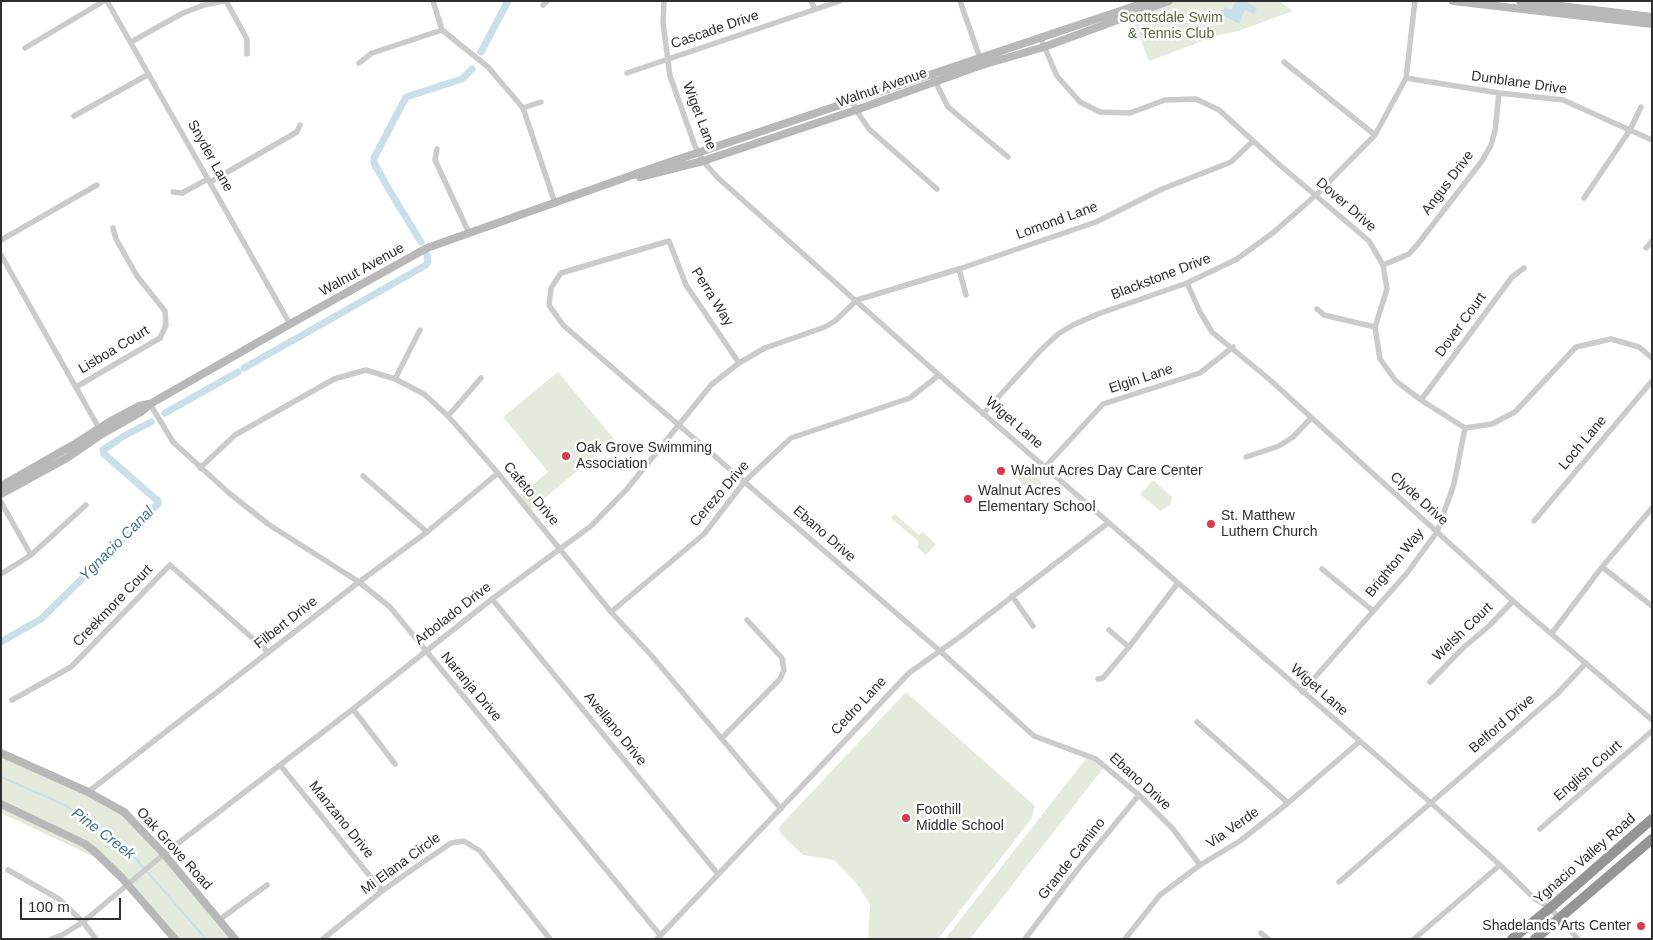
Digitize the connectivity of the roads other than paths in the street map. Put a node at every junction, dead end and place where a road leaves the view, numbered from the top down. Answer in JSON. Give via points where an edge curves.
{"nodes":[{"id":1,"x":106,"y":1,"type":"edge"},
{"id":2,"x":225,"y":1,"type":"edge"},
{"id":3,"x":434,"y":1,"type":"edge"},
{"id":4,"x":664,"y":1,"type":"edge"},
{"id":5,"x":811,"y":1,"type":"edge"},
{"id":6,"x":840,"y":1,"type":"edge"},
{"id":7,"x":960,"y":1,"type":"edge"},
{"id":8,"x":1150,"y":1,"type":"edge"},
{"id":9,"x":1169,"y":1,"type":"edge"},
{"id":10,"x":1415,"y":1,"type":"edge"},
{"id":11,"x":1453,"y":1,"type":"edge"},
{"id":12,"x":1520,"y":1,"type":"edge"},
{"id":13,"x":815,"y":9,"type":"junction"},
{"id":14,"x":1652,"y":17,"type":"edge"},
{"id":15,"x":1652,"y":24,"type":"edge"},
{"id":16,"x":442,"y":30,"type":"junction"},
{"id":17,"x":130,"y":42,"type":"junction"},
{"id":18,"x":1042,"y":43,"type":"junction"},
{"id":19,"x":25,"y":48,"type":"dead end"},
{"id":20,"x":247,"y":54,"type":"dead end"},
{"id":21,"x":667,"y":60,"type":"junction"},
{"id":22,"x":981,"y":62,"type":"junction"},
{"id":23,"x":1284,"y":62,"type":"dead end"},
{"id":24,"x":359,"y":63,"type":"dead end"},
{"id":25,"x":627,"y":73,"type":"dead end"},
{"id":26,"x":149,"y":74,"type":"junction"},
{"id":27,"x":934,"y":78,"type":"junction"},
{"id":28,"x":1406,"y":78,"type":"junction"},
{"id":29,"x":1499,"y":94,"type":"junction"},
{"id":30,"x":540,"y":102,"type":"dead end"},
{"id":31,"x":853,"y":102,"type":"junction"},
{"id":32,"x":1641,"y":107,"type":"dead end"},
{"id":33,"x":523,"y":108,"type":"junction"},
{"id":34,"x":856,"y":110,"type":"junction"},
{"id":35,"x":74,"y":116,"type":"dead end"},
{"id":36,"x":300,"y":125,"type":"dead end"},
{"id":37,"x":1630,"y":130,"type":"junction"},
{"id":38,"x":1375,"y":135,"type":"junction"},
{"id":39,"x":1652,"y":140,"type":"edge"},
{"id":40,"x":1253,"y":141,"type":"junction"},
{"id":41,"x":436,"y":149,"type":"dead end"},
{"id":42,"x":699,"y":153,"type":"junction"},
{"id":43,"x":1008,"y":157,"type":"dead end"},
{"id":44,"x":703,"y":161,"type":"junction"},
{"id":45,"x":209,"y":180,"type":"junction"},
{"id":46,"x":97,"y":185,"type":"dead end"},
{"id":47,"x":600,"y":188,"type":"junction"},
{"id":48,"x":936,"y":189,"type":"dead end"},
{"id":49,"x":173,"y":192,"type":"dead end"},
{"id":50,"x":1316,"y":195,"type":"junction"},
{"id":51,"x":1584,"y":198,"type":"dead end"},
{"id":52,"x":555,"y":203,"type":"junction"},
{"id":53,"x":113,"y":228,"type":"dead end"},
{"id":54,"x":469,"y":233,"type":"junction"},
{"id":55,"x":1,"y":240,"type":"edge"},
{"id":56,"x":1652,"y":241,"type":"edge"},
{"id":57,"x":669,"y":242,"type":"joint"},
{"id":58,"x":1646,"y":248,"type":"dead end"},
{"id":59,"x":1,"y":256,"type":"edge"},
{"id":60,"x":1383,"y":265,"type":"junction"},
{"id":61,"x":1524,"y":268,"type":"dead end"},
{"id":62,"x":959,"y":269,"type":"junction"},
{"id":63,"x":1187,"y":283,"type":"junction"},
{"id":64,"x":966,"y":295,"type":"dead end"},
{"id":65,"x":856,"y":300,"type":"junction"},
{"id":66,"x":1317,"y":309,"type":"dead end"},
{"id":67,"x":290,"y":324,"type":"junction"},
{"id":68,"x":1374,"y":326,"type":"junction"},
{"id":69,"x":420,"y":330,"type":"dead end"},
{"id":70,"x":1233,"y":347,"type":"junction"},
{"id":71,"x":1652,"y":358,"type":"edge"},
{"id":72,"x":739,"y":363,"type":"junction"},
{"id":73,"x":939,"y":375,"type":"junction"},
{"id":74,"x":481,"y":378,"type":"dead end"},
{"id":75,"x":395,"y":379,"type":"junction"},
{"id":76,"x":1652,"y":381,"type":"edge"},
{"id":77,"x":76,"y":387,"type":"junction"},
{"id":78,"x":1421,"y":400,"type":"junction"},
{"id":79,"x":150,"y":404,"type":"junction"},
{"id":80,"x":984,"y":414,"type":"junction"},
{"id":81,"x":448,"y":416,"type":"junction"},
{"id":82,"x":1311,"y":418,"type":"junction"},
{"id":83,"x":679,"y":424,"type":"junction"},
{"id":84,"x":1465,"y":428,"type":"junction"},
{"id":85,"x":101,"y":431,"type":"junction"},
{"id":86,"x":1246,"y":457,"type":"dead end"},
{"id":87,"x":1045,"y":467,"type":"junction"},
{"id":88,"x":200,"y":468,"type":"junction"},
{"id":89,"x":498,"y":473,"type":"junction"},
{"id":90,"x":363,"y":476,"type":"dead end"},
{"id":91,"x":744,"y":481,"type":"junction"},
{"id":92,"x":1,"y":486,"type":"edge"},
{"id":93,"x":1,"y":494,"type":"edge"},
{"id":94,"x":1,"y":502,"type":"edge"},
{"id":95,"x":86,"y":505,"type":"dead end"},
{"id":96,"x":1652,"y":508,"type":"edge"},
{"id":97,"x":1534,"y":521,"type":"dead end"},
{"id":98,"x":1108,"y":523,"type":"junction"},
{"id":99,"x":428,"y":532,"type":"junction"},
{"id":100,"x":1436,"y":532,"type":"junction"},
{"id":101,"x":560,"y":548,"type":"junction"},
{"id":102,"x":31,"y":554,"type":"junction"},
{"id":103,"x":1602,"y":567,"type":"junction"},
{"id":104,"x":1322,"y":569,"type":"dead end"},
{"id":105,"x":1,"y":574,"type":"edge"},
{"id":106,"x":359,"y":582,"type":"junction"},
{"id":107,"x":1178,"y":583,"type":"junction"},
{"id":108,"x":1012,"y":596,"type":"junction"},
{"id":109,"x":492,"y":599,"type":"junction"},
{"id":110,"x":1512,"y":600,"type":"junction"},
{"id":111,"x":1652,"y":606,"type":"edge"},
{"id":112,"x":1373,"y":611,"type":"junction"},
{"id":113,"x":611,"y":612,"type":"junction"},
{"id":114,"x":747,"y":620,"type":"dead end"},
{"id":115,"x":1032,"y":626,"type":"dead end"},
{"id":116,"x":1109,"y":630,"type":"dead end"},
{"id":117,"x":1552,"y":633,"type":"junction"},
{"id":118,"x":1129,"y":647,"type":"junction"},
{"id":119,"x":940,"y":651,"type":"junction"},
{"id":120,"x":268,"y":652,"type":"junction"},
{"id":121,"x":426,"y":652,"type":"junction"},
{"id":122,"x":1586,"y":663,"type":"junction"},
{"id":123,"x":1098,"y":679,"type":"dead end"},
{"id":124,"x":1430,"y":682,"type":"dead end"},
{"id":125,"x":1302,"y":692,"type":"junction"},
{"id":126,"x":12,"y":700,"type":"dead end"},
{"id":127,"x":353,"y":708,"type":"junction"},
{"id":128,"x":1652,"y":720,"type":"edge"},
{"id":129,"x":1197,"y":722,"type":"dead end"},
{"id":130,"x":1652,"y":731,"type":"edge"},
{"id":131,"x":722,"y":738,"type":"junction"},
{"id":132,"x":1360,"y":742,"type":"junction"},
{"id":133,"x":1,"y":753,"type":"edge"},
{"id":134,"x":395,"y":764,"type":"dead end"},
{"id":135,"x":280,"y":765,"type":"junction"},
{"id":136,"x":88,"y":792,"type":"junction"},
{"id":137,"x":1139,"y":796,"type":"junction"},
{"id":138,"x":1430,"y":802,"type":"junction"},
{"id":139,"x":1288,"y":803,"type":"junction"},
{"id":140,"x":1,"y":804,"type":"edge"},
{"id":141,"x":782,"y":809,"type":"junction"},
{"id":142,"x":1652,"y":819,"type":"edge"},
{"id":143,"x":1540,"y":829,"type":"dead end"},
{"id":144,"x":1652,"y":839,"type":"edge"},
{"id":145,"x":161,"y":856,"type":"junction"},
{"id":146,"x":1200,"y":865,"type":"junction"},
{"id":147,"x":1500,"y":865,"type":"junction"},
{"id":148,"x":8,"y":870,"type":"dead end"},
{"id":149,"x":718,"y":874,"type":"junction"},
{"id":150,"x":1339,"y":882,"type":"dead end"},
{"id":151,"x":128,"y":884,"type":"junction"},
{"id":152,"x":267,"y":885,"type":"dead end"},
{"id":153,"x":382,"y":891,"type":"junction"},
{"id":154,"x":1550,"y":908,"type":"junction"},
{"id":155,"x":1560,"y":918,"type":"junction"},
{"id":156,"x":219,"y":920,"type":"junction"},
{"id":157,"x":83,"y":922,"type":"junction"},
{"id":158,"x":1261,"y":933,"type":"dead end"},
{"id":159,"x":658,"y":937,"type":"edge"},
{"id":160,"x":1127,"y":938,"type":"edge"},
{"id":161,"x":51,"y":939,"type":"edge"},
{"id":162,"x":96,"y":939,"type":"edge"},
{"id":163,"x":176,"y":939,"type":"edge"},
{"id":164,"x":235,"y":939,"type":"edge"},
{"id":165,"x":323,"y":939,"type":"edge"},
{"id":166,"x":550,"y":939,"type":"edge"},
{"id":167,"x":1025,"y":939,"type":"edge"},
{"id":168,"x":1268,"y":939,"type":"edge"},
{"id":169,"x":1414,"y":939,"type":"edge"},
{"id":170,"x":1512,"y":939,"type":"edge"},
{"id":171,"x":1535,"y":939,"type":"edge"},
{"id":172,"x":1578,"y":939,"type":"edge"}],
"edges":[{"from":1,"to":17,"type":"street","name":"Snyder Lane"},
{"from":1,"to":19,"type":"street"},
{"from":2,"to":17,"type":"street","via":[[183,14]]},
{"from":2,"to":20,"type":"street","via":[[247,39]]},
{"from":3,"to":16,"type":"street"},
{"from":4,"to":21,"type":"street","name":"Wiget Lane"},
{"from":5,"to":13,"type":"street"},
{"from":6,"to":13,"type":"street","name":"Cascade Drive"},
{"from":7,"to":22,"type":"street"},
{"from":8,"to":18,"type":"street","name":"Walnut Avenue"},
{"from":9,"to":18,"type":"street","name":"Walnut Avenue"},
{"from":10,"to":28,"type":"street","name":"Blackstone Drive"},
{"from":11,"to":15,"type":"street"},
{"from":12,"to":14,"type":"street"},
{"from":13,"to":21,"type":"street","name":"Cascade Drive"},
{"from":16,"to":24,"type":"street","via":[[372,53]]},
{"from":16,"to":33,"type":"street","via":[[488,68]]},
{"from":17,"to":26,"type":"street","name":"Snyder Lane"},
{"from":18,"to":22,"type":"street","name":"Walnut Avenue"},
{"from":18,"to":40,"type":"street","name":"Dover Drive","via":[[1057,76],[1080,102],[1100,112],[1130,113],[1165,100],[1196,99],[1219,110]]},
{"from":21,"to":25,"type":"street","name":"Cascade Drive"},
{"from":21,"to":42,"type":"street","name":"Wiget Lane"},
{"from":22,"to":27,"type":"street","name":"Walnut Avenue"},
{"from":23,"to":38,"type":"street"},
{"from":26,"to":35,"type":"street"},
{"from":26,"to":45,"type":"street","name":"Snyder Lane"},
{"from":27,"to":31,"type":"street","name":"Walnut Avenue"},
{"from":27,"to":34,"type":"street","name":"Walnut Avenue"},
{"from":27,"to":43,"type":"street","via":[[948,107]]},
{"from":28,"to":29,"type":"street","name":"Dunblane Drive"},
{"from":28,"to":38,"type":"street","name":"Blackstone Drive"},
{"from":29,"to":37,"type":"street","name":"Dunblane Drive","via":[[1563,100]]},
{"from":29,"to":60,"type":"street","name":"Angus Drive","via":[[1495,131],[1482,161],[1409,254]]},
{"from":30,"to":33,"type":"street"},
{"from":31,"to":34,"type":"street"},
{"from":31,"to":42,"type":"street","name":"Walnut Avenue"},
{"from":32,"to":37,"type":"street"},
{"from":33,"to":52,"type":"street"},
{"from":34,"to":44,"type":"street","name":"Walnut Avenue"},
{"from":34,"to":48,"type":"street","via":[[869,129]]},
{"from":36,"to":45,"type":"street","via":[[297,132]]},
{"from":37,"to":39,"type":"street","name":"Dunblane Drive"},
{"from":37,"to":51,"type":"street"},
{"from":38,"to":50,"type":"street","name":"Blackstone Drive"},
{"from":40,"to":50,"type":"street","name":"Dover Drive"},
{"from":40,"to":62,"type":"street","name":"Lomond Lane","via":[[1232,162],[1162,189],[1096,222]]},
{"from":41,"to":54,"type":"street","via":[[436,160]]},
{"from":42,"to":44,"type":"street","name":"Wiget Lane"},
{"from":42,"to":47,"type":"street","name":"Walnut Avenue"},
{"from":44,"to":47,"type":"street","name":"Walnut Avenue"},
{"from":44,"to":65,"type":"street","name":"Wiget Lane"},
{"from":45,"to":49,"type":"street","via":[[182,193]]},
{"from":45,"to":67,"type":"street","name":"Snyder Lane"},
{"from":46,"to":55,"type":"street"},
{"from":47,"to":52,"type":"street","name":"Walnut Avenue"},
{"from":50,"to":60,"type":"street","name":"Dover Drive","via":[[1369,241]]},
{"from":50,"to":63,"type":"street","name":"Blackstone Drive","via":[[1274,232],[1236,259]]},
{"from":52,"to":54,"type":"street","name":"Walnut Avenue"},
{"from":53,"to":77,"type":"street","name":"Lisboa Court","via":[[137,276],[165,311],[166,325],[160,338]]},
{"from":54,"to":67,"type":"street","name":"Walnut Avenue","via":[[418,253]]},
{"from":56,"to":58,"type":"street"},
{"from":57,"to":72,"type":"street","name":"Perra Way","via":[[686,284]]},
{"from":57,"to":83,"type":"street","name":"Ebano Drive","via":[[561,273],[551,288],[549,305],[563,325]]},
{"from":59,"to":77,"type":"street"},
{"from":60,"to":68,"type":"street","name":"Dover Drive","via":[[1387,289]]},
{"from":61,"to":78,"type":"street","name":"Dover Court","via":[[1512,278]]},
{"from":62,"to":64,"type":"street"},
{"from":62,"to":65,"type":"street","name":"Lomond Lane"},
{"from":63,"to":70,"type":"street","name":"Clyde Drive","via":[[1212,332]]},
{"from":63,"to":80,"type":"street","name":"Blackstone Drive","via":[[1098,314],[1058,334]]},
{"from":65,"to":72,"type":"street","name":"Arbolado Drive","via":[[825,327],[765,348]]},
{"from":65,"to":73,"type":"street","name":"Wiget Lane"},
{"from":66,"to":68,"type":"street","via":[[1324,315]]},
{"from":67,"to":79,"type":"street","name":"Walnut Avenue"},
{"from":68,"to":78,"type":"street","name":"Dover Drive","via":[[1380,359],[1396,381]]},
{"from":69,"to":75,"type":"street"},
{"from":70,"to":82,"type":"street","name":"Clyde Drive"},
{"from":70,"to":87,"type":"street","name":"Elgin Lane","via":[[1200,373],[1103,404]]},
{"from":71,"to":84,"type":"street","via":[[1639,347],[1610,339],[1576,347],[1515,412],[1492,424]]},
{"from":72,"to":83,"type":"street","name":"Arbolado Drive","via":[[711,385]]},
{"from":73,"to":80,"type":"street","name":"Wiget Lane"},
{"from":73,"to":91,"type":"street","name":"Cerezo Drive","via":[[910,398],[791,438]]},
{"from":74,"to":81,"type":"street"},
{"from":75,"to":81,"type":"street","name":"Cafeto Drive","via":[[424,394]]},
{"from":75,"to":88,"type":"street","name":"Cafeto Drive","via":[[366,370],[334,379],[235,434]]},
{"from":76,"to":97,"type":"street","name":"Loch Lane"},
{"from":77,"to":85,"type":"street"},
{"from":78,"to":84,"type":"street","name":"Dover Drive"},
{"from":79,"to":85,"type":"street","name":"Walnut Avenue"},
{"from":79,"to":88,"type":"street","name":"Naranja Drive","via":[[173,442]]},
{"from":80,"to":87,"type":"street","name":"Wiget Lane"},
{"from":81,"to":89,"type":"street","name":"Cafeto Drive"},
{"from":82,"to":86,"type":"street","via":[[1279,446]]},
{"from":82,"to":100,"type":"street","name":"Clyde Drive"},
{"from":83,"to":91,"type":"street","name":"Ebano Drive"},
{"from":83,"to":101,"type":"street","name":"Arbolado Drive","via":[[606,511]]},
{"from":84,"to":100,"type":"street","name":"Brighton Way","via":[[1454,484]]},
{"from":85,"to":92,"type":"street","name":"Walnut Avenue"},
{"from":85,"to":93,"type":"street","name":"Walnut Avenue","via":[[67,458]]},
{"from":87,"to":98,"type":"street","name":"Wiget Lane"},
{"from":88,"to":106,"type":"street","name":"Naranja Drive","via":[[268,524]]},
{"from":89,"to":99,"type":"street","name":"Filbert Drive"},
{"from":89,"to":101,"type":"street","name":"Cafeto Drive"},
{"from":90,"to":99,"type":"street"},
{"from":91,"to":113,"type":"street","name":"Cerezo Drive","via":[[704,534]]},
{"from":91,"to":119,"type":"street","name":"Ebano Drive"},
{"from":94,"to":102,"type":"street"},
{"from":95,"to":102,"type":"street"},
{"from":96,"to":103,"type":"street"},
{"from":98,"to":107,"type":"street","name":"Wiget Lane"},
{"from":98,"to":108,"type":"street","name":"Cedro Lane"},
{"from":99,"to":106,"type":"street","name":"Filbert Drive"},
{"from":100,"to":110,"type":"street","name":"Clyde Drive"},
{"from":100,"to":112,"type":"street","name":"Brighton Way","via":[[1407,573]]},
{"from":101,"to":109,"type":"street","name":"Arbolado Drive"},
{"from":101,"to":113,"type":"street","name":"Cafeto Drive"},
{"from":102,"to":105,"type":"street"},
{"from":103,"to":111,"type":"street"},
{"from":103,"to":117,"type":"street"},
{"from":104,"to":112,"type":"street"},
{"from":106,"to":120,"type":"street","name":"Filbert Drive"},
{"from":106,"to":121,"type":"street","name":"Naranja Drive","via":[[390,607]]},
{"from":107,"to":118,"type":"street"},
{"from":107,"to":125,"type":"street","name":"Wiget Lane"},
{"from":108,"to":115,"type":"street"},
{"from":108,"to":119,"type":"street","name":"Cedro Lane"},
{"from":109,"to":121,"type":"street","name":"Arbolado Drive"},
{"from":109,"to":149,"type":"street","name":"Avellano Drive"},
{"from":110,"to":117,"type":"street","name":"Clyde Drive"},
{"from":110,"to":124,"type":"street","name":"Welsh Court","via":[[1490,626]]},
{"from":112,"to":125,"type":"street","name":"Brighton Way"},
{"from":113,"to":131,"type":"street","name":"Cafeto Drive"},
{"from":114,"to":131,"type":"street","via":[[782,658],[784,670],[780,679]]},
{"from":116,"to":118,"type":"street"},
{"from":117,"to":122,"type":"street","name":"Clyde Drive"},
{"from":118,"to":123,"type":"street","via":[[1103,678]]},
{"from":119,"to":137,"type":"street","name":"Ebano Drive","via":[[1034,736],[1096,759]]},
{"from":119,"to":141,"type":"street","name":"Cedro Lane","via":[[909,672]]},
{"from":120,"to":126,"type":"street","name":"Creekmore Court","via":[[170,565],[71,667]]},
{"from":120,"to":136,"type":"street","name":"Filbert Drive"},
{"from":121,"to":127,"type":"street","name":"Arbolado Drive"},
{"from":121,"to":159,"type":"street","name":"Naranja Drive"},
{"from":122,"to":128,"type":"street","name":"Clyde Drive"},
{"from":122,"to":138,"type":"street","name":"Belford Drive","via":[[1557,694]]},
{"from":125,"to":132,"type":"street","name":"Wiget Lane"},
{"from":127,"to":134,"type":"street"},
{"from":127,"to":135,"type":"street","name":"Arbolado Drive"},
{"from":129,"to":139,"type":"street"},
{"from":130,"to":143,"type":"street","name":"English Court"},
{"from":131,"to":141,"type":"street","name":"Cafeto Drive"},
{"from":132,"to":138,"type":"street","name":"Wiget Lane"},
{"from":132,"to":139,"type":"street","name":"Via Verde"},
{"from":133,"to":136,"type":"street","name":"Oak Grove Road"},
{"from":135,"to":145,"type":"street","name":"Arbolado Drive"},
{"from":135,"to":153,"type":"street","name":"Manzano Drive"},
{"from":136,"to":145,"type":"street","name":"Oak Grove Road","via":[[124,812]]},
{"from":137,"to":146,"type":"street","name":"Ebano Drive","via":[[1173,829]]},
{"from":137,"to":167,"type":"street","name":"Grande Camino"},
{"from":138,"to":147,"type":"street","name":"Wiget Lane"},
{"from":138,"to":150,"type":"street","name":"Belford Drive"},
{"from":139,"to":146,"type":"street","name":"Via Verde","via":[[1240,841]]},
{"from":140,"to":151,"type":"street","via":[[85,844]]},
{"from":141,"to":149,"type":"street","name":"Cedro Lane"},
{"from":142,"to":154,"type":"highway","name":"Ygnacio Valley Road"},
{"from":144,"to":155,"type":"highway","name":"Ygnacio Valley Road"},
{"from":145,"to":151,"type":"street","name":"Arbolado Drive"},
{"from":145,"to":156,"type":"street","name":"Oak Grove Road"},
{"from":146,"to":160,"type":"street","name":"Via Verde","via":[[1160,896]]},
{"from":147,"to":154,"type":"street","name":"Wiget Lane","via":[[1535,899]]},
{"from":147,"to":169,"type":"street"},
{"from":148,"to":157,"type":"street","via":[[59,899]]},
{"from":149,"to":159,"type":"street","name":"Cedro Lane"},
{"from":151,"to":157,"type":"street","name":"Arbolado Drive"},
{"from":151,"to":163,"type":"street"},
{"from":152,"to":156,"type":"street"},
{"from":153,"to":165,"type":"street","name":"Mi Elana Circle"},
{"from":153,"to":166,"type":"street","name":"Mi Elana Circle","via":[[451,843],[464,841],[480,851]]},
{"from":154,"to":155,"type":"street","name":"Wiget Lane"},
{"from":154,"to":170,"type":"highway","name":"Ygnacio Valley Road"},
{"from":155,"to":171,"type":"highway","name":"Ygnacio Valley Road"},
{"from":155,"to":172,"type":"street","name":"Wiget Lane"},
{"from":156,"to":164,"type":"street","name":"Oak Grove Road"},
{"from":157,"to":161,"type":"street","name":"Arbolado Drive"},
{"from":157,"to":162,"type":"street"},
{"from":158,"to":168,"type":"street"}]}
